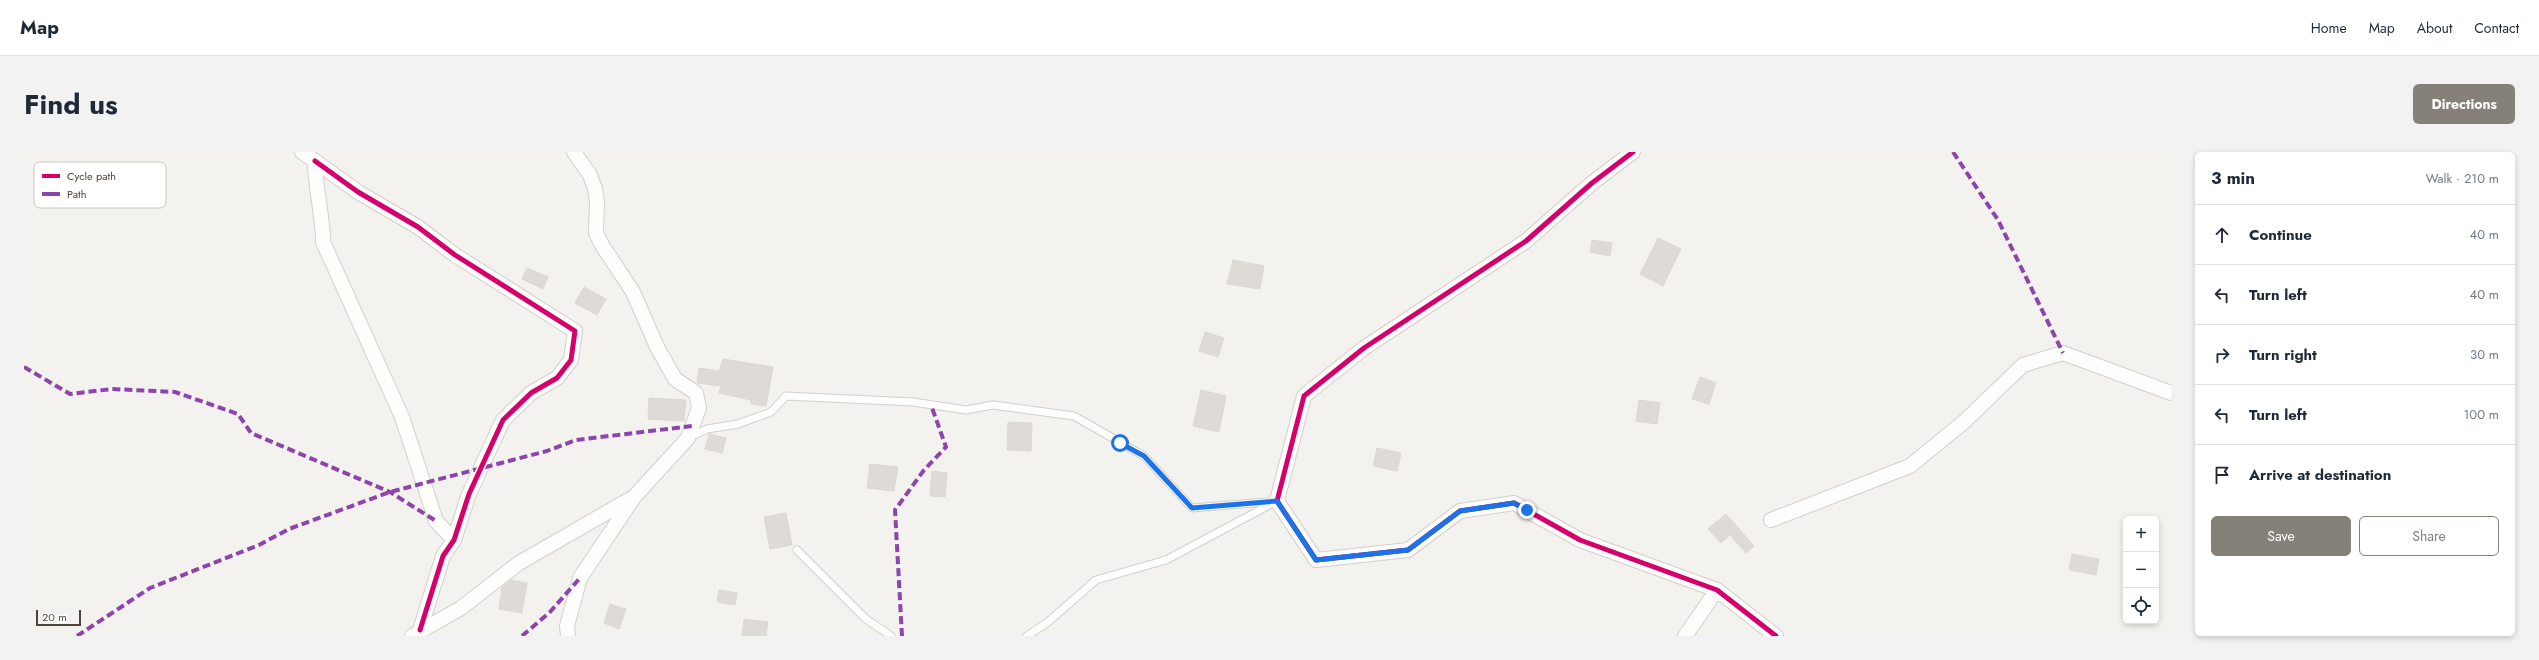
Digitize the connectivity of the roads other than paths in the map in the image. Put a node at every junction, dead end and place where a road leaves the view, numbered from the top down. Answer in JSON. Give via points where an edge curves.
{"nodes":[{"id":1,"x":302,"y":152,"type":"edge"},
{"id":2,"x":574,"y":152,"type":"edge"},
{"id":3,"x":1633,"y":152,"type":"edge"},
{"id":4,"x":315,"y":161,"type":"junction"},
{"id":5,"x":2171,"y":393,"type":"edge"},
{"id":6,"x":688,"y":438,"type":"junction"},
{"id":7,"x":634,"y":496,"type":"junction"},
{"id":8,"x":1277,"y":501,"type":"junction"},
{"id":9,"x":1771,"y":520,"type":"dead end"},
{"id":10,"x":454,"y":540,"type":"junction"},
{"id":11,"x":797,"y":550,"type":"dead end"},
{"id":12,"x":1717,"y":590,"type":"junction"},
{"id":13,"x":416,"y":633,"type":"edge"},
{"id":14,"x":568,"y":636,"type":"edge"},
{"id":15,"x":891,"y":636,"type":"edge"},
{"id":16,"x":1027,"y":636,"type":"edge"},
{"id":17,"x":1685,"y":636,"type":"edge"},
{"id":18,"x":1776,"y":636,"type":"edge"}],
"edges":[{"from":1,"to":4,"type":"street"},
{"from":2,"to":6,"type":"street","via":[[590,175],[595,189],[596,233],[602,245],[633,292],[657,347],[675,379],[696,393],[699,408]]},
{"from":3,"to":8,"type":"street","via":[[1592,183],[1526,241],[1364,348],[1304,396]]},
{"from":4,"to":10,"type":"street","via":[[323,242],[402,417],[436,521]]},
{"from":4,"to":10,"type":"street","via":[[358,192],[418,227],[455,255],[575,331],[571,360],[557,378],[531,393],[503,420],[469,494]]},
{"from":5,"to":9,"type":"street","via":[[2063,353],[2023,365],[1965,421],[1910,466]]},
{"from":6,"to":7,"type":"street"},
{"from":6,"to":8,"type":"lane","via":[[771,412],[786,396],[913,402],[966,410],[993,405],[1074,416],[1144,456],[1192,508]]},
{"from":7,"to":13,"type":"street","via":[[519,563],[461,608]]},
{"from":7,"to":14,"type":"street","via":[[580,578],[567,626]]},
{"from":8,"to":12,"type":"street","via":[[1316,560],[1408,550],[1460,511],[1514,503],[1580,540]]},
{"from":8,"to":16,"type":"lane","via":[[1166,560],[1096,580],[1048,622]]},
{"from":10,"to":13,"type":"street","via":[[442,556]]},
{"from":11,"to":15,"type":"lane","via":[[866,619]]},
{"from":12,"to":17,"type":"street"},
{"from":12,"to":18,"type":"street"}]}
